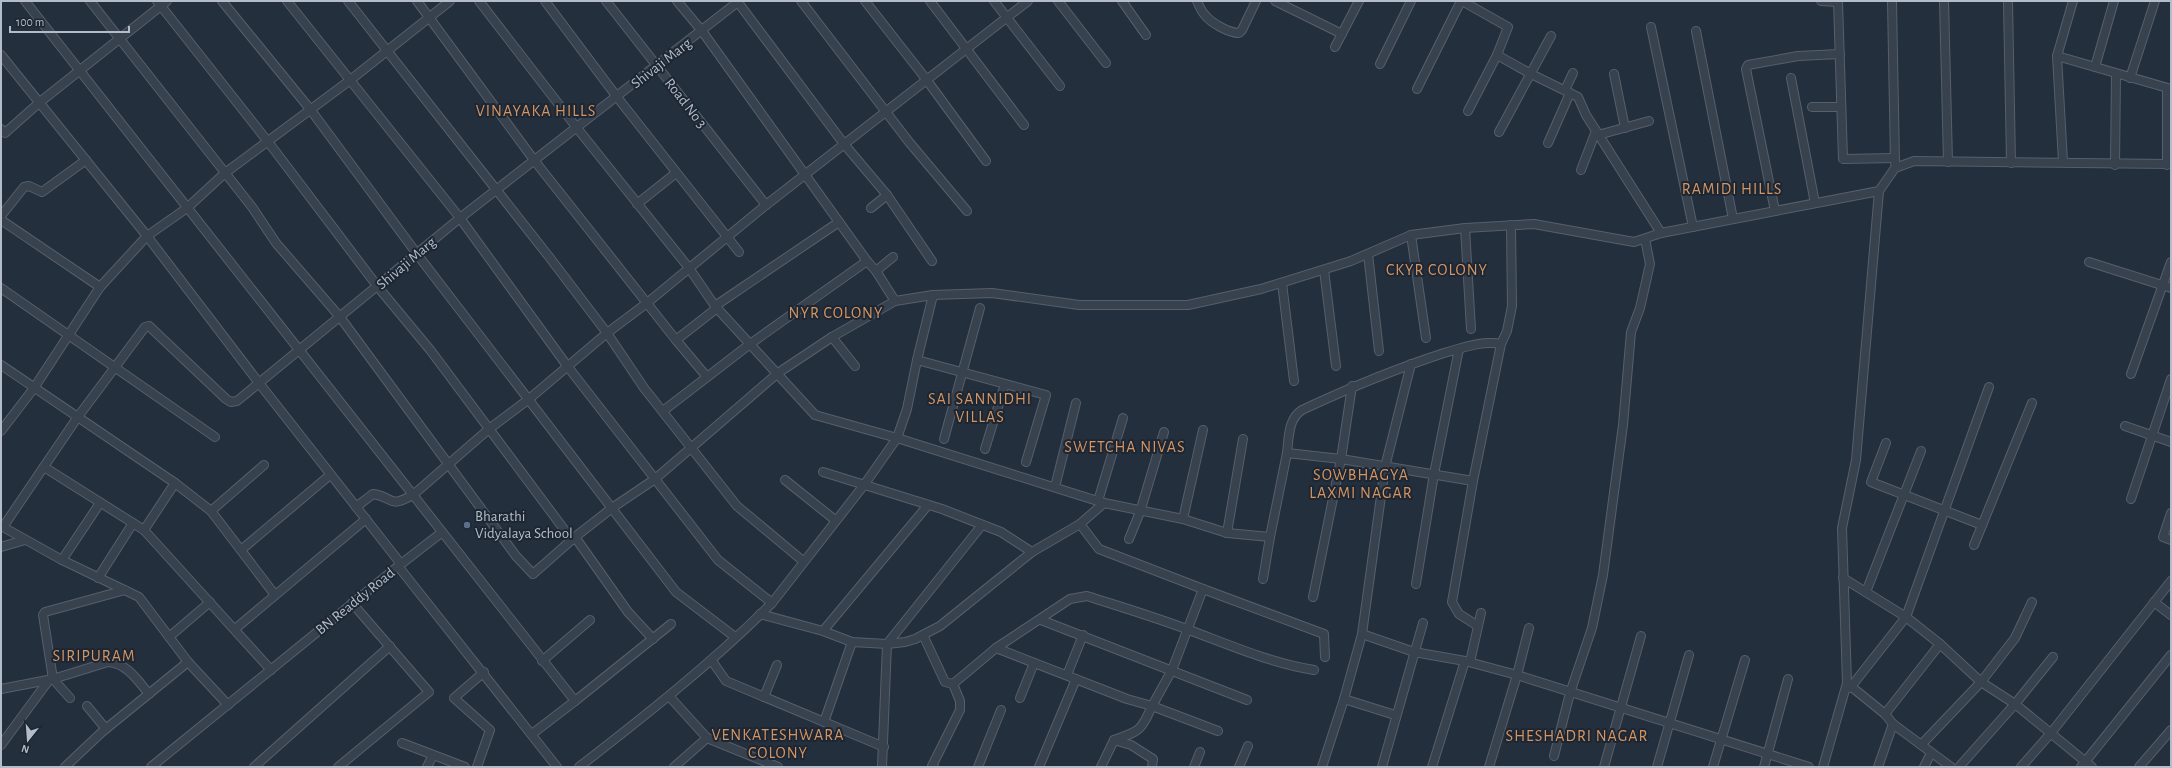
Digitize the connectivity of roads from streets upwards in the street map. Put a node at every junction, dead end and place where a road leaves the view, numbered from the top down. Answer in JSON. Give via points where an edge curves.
{"nodes":[{"id":1,"x":25,"y":1,"type":"edge"},
{"id":2,"x":90,"y":1,"type":"edge"},
{"id":3,"x":222,"y":1,"type":"edge"},
{"id":4,"x":287,"y":1,"type":"edge"},
{"id":5,"x":348,"y":1,"type":"edge"},
{"id":6,"x":417,"y":1,"type":"edge"},
{"id":7,"x":450,"y":1,"type":"edge"},
{"id":8,"x":479,"y":1,"type":"edge"},
{"id":9,"x":545,"y":1,"type":"edge"},
{"id":10,"x":606,"y":1,"type":"edge"},
{"id":11,"x":677,"y":1,"type":"edge"},
{"id":12,"x":738,"y":1,"type":"edge"},
{"id":13,"x":801,"y":1,"type":"edge"},
{"id":14,"x":865,"y":1,"type":"edge"},
{"id":15,"x":930,"y":1,"type":"edge"},
{"id":16,"x":994,"y":1,"type":"edge"},
{"id":17,"x":1028,"y":1,"type":"edge"},
{"id":18,"x":1058,"y":1,"type":"edge"},
{"id":19,"x":1122,"y":1,"type":"edge"},
{"id":20,"x":1197,"y":1,"type":"edge"},
{"id":21,"x":1256,"y":1,"type":"edge"},
{"id":22,"x":1275,"y":1,"type":"edge"},
{"id":23,"x":1359,"y":1,"type":"edge"},
{"id":24,"x":1411,"y":1,"type":"edge"},
{"id":25,"x":1461,"y":1,"type":"edge"},
{"id":26,"x":1820,"y":1,"type":"edge"},
{"id":27,"x":1838,"y":1,"type":"edge"},
{"id":28,"x":1892,"y":1,"type":"edge"},
{"id":29,"x":1944,"y":1,"type":"edge"},
{"id":30,"x":2008,"y":1,"type":"edge"},
{"id":31,"x":2073,"y":1,"type":"edge"},
{"id":32,"x":2114,"y":1,"type":"edge"},
{"id":33,"x":2155,"y":1,"type":"edge"},
{"id":34,"x":162,"y":3,"type":"edge"},
{"id":35,"x":429,"y":17,"type":"junction"},
{"id":36,"x":1008,"y":17,"type":"junction"},
{"id":37,"x":1651,"y":27,"type":"dead end"},
{"id":38,"x":702,"y":31,"type":"junction"},
{"id":39,"x":1696,"y":31,"type":"dead end"},
{"id":40,"x":1342,"y":34,"type":"junction"},
{"id":41,"x":1146,"y":35,"type":"dead end"},
{"id":42,"x":1551,"y":36,"type":"dead end"},
{"id":43,"x":120,"y":38,"type":"junction"},
{"id":44,"x":1335,"y":47,"type":"dead end"},
{"id":45,"x":966,"y":48,"type":"junction"},
{"id":46,"x":388,"y":51,"type":"junction"},
{"id":47,"x":1,"y":54,"type":"edge"},
{"id":48,"x":1498,"y":54,"type":"junction"},
{"id":49,"x":1840,"y":54,"type":"junction"},
{"id":50,"x":2057,"y":56,"type":"junction"},
{"id":51,"x":1106,"y":63,"type":"dead end"},
{"id":52,"x":1380,"y":64,"type":"dead end"},
{"id":53,"x":657,"y":66,"type":"junction"},
{"id":54,"x":2095,"y":67,"type":"junction"},
{"id":55,"x":79,"y":71,"type":"junction"},
{"id":56,"x":1573,"y":73,"type":"dead end"},
{"id":57,"x":1531,"y":74,"type":"junction"},
{"id":58,"x":1614,"y":74,"type":"dead end"},
{"id":59,"x":2116,"y":74,"type":"junction"},
{"id":60,"x":1791,"y":78,"type":"dead end"},
{"id":61,"x":2130,"y":78,"type":"junction"},
{"id":62,"x":926,"y":79,"type":"junction"},
{"id":63,"x":349,"y":81,"type":"junction"},
{"id":64,"x":1060,"y":86,"type":"dead end"},
{"id":65,"x":1417,"y":89,"type":"dead end"},
{"id":66,"x":2169,"y":89,"type":"edge"},
{"id":67,"x":1568,"y":92,"type":"junction"},
{"id":68,"x":617,"y":97,"type":"junction"},
{"id":69,"x":40,"y":102,"type":"junction"},
{"id":70,"x":1812,"y":107,"type":"dead end"},
{"id":71,"x":1841,"y":107,"type":"junction"},
{"id":72,"x":310,"y":109,"type":"junction"},
{"id":73,"x":887,"y":110,"type":"junction"},
{"id":74,"x":1468,"y":110,"type":"dead end"},
{"id":75,"x":1649,"y":121,"type":"dead end"},
{"id":76,"x":1024,"y":125,"type":"dead end"},
{"id":77,"x":576,"y":128,"type":"junction"},
{"id":78,"x":1626,"y":128,"type":"junction"},
{"id":79,"x":1,"y":129,"type":"edge"},
{"id":80,"x":1499,"y":132,"type":"dead end"},
{"id":81,"x":1597,"y":133,"type":"junction"},
{"id":82,"x":269,"y":143,"type":"junction"},
{"id":83,"x":1548,"y":143,"type":"dead end"},
{"id":84,"x":844,"y":144,"type":"junction"},
{"id":85,"x":1894,"y":158,"type":"junction"},
{"id":86,"x":86,"y":160,"type":"junction"},
{"id":87,"x":534,"y":160,"type":"junction"},
{"id":88,"x":986,"y":161,"type":"dead end"},
{"id":89,"x":1948,"y":162,"type":"junction"},
{"id":90,"x":2063,"y":162,"type":"junction"},
{"id":91,"x":2012,"y":163,"type":"junction"},
{"id":92,"x":2115,"y":165,"type":"junction"},
{"id":93,"x":2169,"y":165,"type":"edge"},
{"id":94,"x":1895,"y":168,"type":"junction"},
{"id":95,"x":1580,"y":170,"type":"dead end"},
{"id":96,"x":225,"y":173,"type":"junction"},
{"id":97,"x":676,"y":173,"type":"junction"},
{"id":98,"x":805,"y":174,"type":"junction"},
{"id":99,"x":1879,"y":191,"type":"junction"},
{"id":100,"x":496,"y":192,"type":"junction"},
{"id":101,"x":886,"y":195,"type":"junction"},
{"id":102,"x":1815,"y":203,"type":"junction"},
{"id":103,"x":638,"y":204,"type":"junction"},
{"id":104,"x":766,"y":205,"type":"junction"},
{"id":105,"x":187,"y":208,"type":"junction"},
{"id":106,"x":871,"y":208,"type":"dead end"},
{"id":107,"x":967,"y":211,"type":"dead end"},
{"id":108,"x":1775,"y":211,"type":"junction"},
{"id":109,"x":1,"y":216,"type":"edge"},
{"id":110,"x":460,"y":218,"type":"junction"},
{"id":111,"x":1733,"y":219,"type":"junction"},
{"id":112,"x":1,"y":220,"type":"edge"},
{"id":113,"x":839,"y":222,"type":"junction"},
{"id":114,"x":1511,"y":225,"type":"junction"},
{"id":115,"x":1694,"y":227,"type":"junction"},
{"id":116,"x":1465,"y":228,"type":"junction"},
{"id":117,"x":1661,"y":233,"type":"junction"},
{"id":118,"x":1411,"y":235,"type":"junction"},
{"id":119,"x":147,"y":236,"type":"junction"},
{"id":120,"x":727,"y":237,"type":"junction"},
{"id":121,"x":1645,"y":239,"type":"junction"},
{"id":122,"x":739,"y":252,"type":"dead end"},
{"id":123,"x":417,"y":254,"type":"junction"},
{"id":124,"x":1368,"y":254,"type":"junction"},
{"id":125,"x":893,"y":257,"type":"dead end"},
{"id":126,"x":867,"y":261,"type":"junction"},
{"id":127,"x":932,"y":261,"type":"dead end"},
{"id":128,"x":2089,"y":262,"type":"dead end"},
{"id":129,"x":2171,"y":262,"type":"edge"},
{"id":130,"x":689,"y":268,"type":"junction"},
{"id":131,"x":1324,"y":270,"type":"junction"},
{"id":132,"x":876,"y":271,"type":"junction"},
{"id":133,"x":1282,"y":282,"type":"junction"},
{"id":134,"x":100,"y":287,"type":"junction"},
{"id":135,"x":378,"y":287,"type":"junction"},
{"id":136,"x":2167,"y":287,"type":"edge"},
{"id":137,"x":1,"y":288,"type":"edge"},
{"id":138,"x":933,"y":295,"type":"junction"},
{"id":139,"x":895,"y":301,"type":"junction"},
{"id":140,"x":647,"y":303,"type":"junction"},
{"id":141,"x":716,"y":307,"type":"junction"},
{"id":142,"x":980,"y":308,"type":"dead end"},
{"id":143,"x":340,"y":317,"type":"junction"},
{"id":144,"x":1471,"y":329,"type":"dead end"},
{"id":145,"x":607,"y":333,"type":"junction"},
{"id":146,"x":70,"y":335,"type":"junction"},
{"id":147,"x":832,"y":337,"type":"junction"},
{"id":148,"x":1426,"y":338,"type":"dead end"},
{"id":149,"x":676,"y":340,"type":"junction"},
{"id":150,"x":750,"y":344,"type":"junction"},
{"id":151,"x":1501,"y":344,"type":"junction"},
{"id":152,"x":1459,"y":349,"type":"junction"},
{"id":153,"x":298,"y":351,"type":"junction"},
{"id":154,"x":1379,"y":351,"type":"dead end"},
{"id":155,"x":917,"y":360,"type":"junction"},
{"id":156,"x":1411,"y":364,"type":"junction"},
{"id":157,"x":1,"y":365,"type":"edge"},
{"id":158,"x":855,"y":366,"type":"dead end"},
{"id":159,"x":1336,"y":366,"type":"dead end"},
{"id":160,"x":568,"y":367,"type":"junction"},
{"id":161,"x":114,"y":368,"type":"junction"},
{"id":162,"x":962,"y":372,"type":"junction"},
{"id":163,"x":778,"y":373,"type":"junction"},
{"id":164,"x":2131,"y":374,"type":"dead end"},
{"id":165,"x":707,"y":377,"type":"junction"},
{"id":166,"x":2171,"y":379,"type":"edge"},
{"id":167,"x":1294,"y":381,"type":"dead end"},
{"id":168,"x":259,"y":383,"type":"junction"},
{"id":169,"x":1005,"y":384,"type":"junction"},
{"id":170,"x":1352,"y":386,"type":"junction"},
{"id":171,"x":34,"y":388,"type":"junction"},
{"id":172,"x":1989,"y":388,"type":"dead end"},
{"id":173,"x":529,"y":399,"type":"junction"},
{"id":174,"x":1076,"y":403,"type":"dead end"},
{"id":175,"x":2032,"y":403,"type":"dead end"},
{"id":176,"x":663,"y":410,"type":"junction"},
{"id":177,"x":78,"y":418,"type":"junction"},
{"id":178,"x":1122,"y":418,"type":"dead end"},
{"id":179,"x":2125,"y":426,"type":"dead end"},
{"id":180,"x":489,"y":429,"type":"junction"},
{"id":181,"x":1203,"y":430,"type":"dead end"},
{"id":182,"x":1,"y":431,"type":"edge"},
{"id":183,"x":1164,"y":432,"type":"dead end"},
{"id":184,"x":2152,"y":436,"type":"junction"},
{"id":185,"x":215,"y":437,"type":"dead end"},
{"id":186,"x":897,"y":438,"type":"junction"},
{"id":187,"x":944,"y":439,"type":"dead end"},
{"id":188,"x":1243,"y":439,"type":"dead end"},
{"id":189,"x":2171,"y":442,"type":"edge"},
{"id":190,"x":1886,"y":443,"type":"dead end"},
{"id":191,"x":692,"y":446,"type":"junction"},
{"id":192,"x":985,"y":449,"type":"dead end"},
{"id":193,"x":1921,"y":451,"type":"dead end"},
{"id":194,"x":1287,"y":452,"type":"junction"},
{"id":195,"x":1341,"y":459,"type":"junction"},
{"id":196,"x":1026,"y":462,"type":"dead end"},
{"id":197,"x":447,"y":464,"type":"junction"},
{"id":198,"x":264,"y":465,"type":"dead end"},
{"id":199,"x":44,"y":467,"type":"junction"},
{"id":200,"x":1385,"y":467,"type":"junction"},
{"id":201,"x":823,"y":472,"type":"dead end"},
{"id":202,"x":1434,"y":474,"type":"junction"},
{"id":203,"x":330,"y":475,"type":"junction"},
{"id":204,"x":655,"y":479,"type":"junction"},
{"id":205,"x":785,"y":480,"type":"dead end"},
{"id":206,"x":1473,"y":481,"type":"junction"},
{"id":207,"x":175,"y":483,"type":"junction"},
{"id":208,"x":864,"y":485,"type":"junction"},
{"id":209,"x":1055,"y":487,"type":"junction"},
{"id":210,"x":413,"y":495,"type":"junction"},
{"id":211,"x":1904,"y":495,"type":"junction"},
{"id":212,"x":2131,"y":499,"type":"dead end"},
{"id":213,"x":1101,"y":502,"type":"junction"},
{"id":214,"x":100,"y":503,"type":"junction"},
{"id":215,"x":928,"y":505,"type":"junction"},
{"id":216,"x":356,"y":507,"type":"junction"},
{"id":217,"x":612,"y":508,"type":"junction"},
{"id":218,"x":1945,"y":510,"type":"junction"},
{"id":219,"x":211,"y":511,"type":"junction"},
{"id":220,"x":1140,"y":512,"type":"junction"},
{"id":221,"x":2171,"y":513,"type":"edge"},
{"id":222,"x":366,"y":519,"type":"junction"},
{"id":223,"x":1183,"y":519,"type":"junction"},
{"id":224,"x":835,"y":520,"type":"junction"},
{"id":225,"x":133,"y":523,"type":"junction"},
{"id":226,"x":1080,"y":524,"type":"junction"},
{"id":227,"x":982,"y":525,"type":"junction"},
{"id":228,"x":1982,"y":525,"type":"junction"},
{"id":229,"x":144,"y":530,"type":"junction"},
{"id":230,"x":1227,"y":533,"type":"junction"},
{"id":231,"x":441,"y":534,"type":"junction"},
{"id":232,"x":1270,"y":537,"type":"junction"},
{"id":233,"x":574,"y":539,"type":"junction"},
{"id":234,"x":1129,"y":539,"type":"dead end"},
{"id":235,"x":25,"y":540,"type":"junction"},
{"id":236,"x":2171,"y":540,"type":"edge"},
{"id":237,"x":1974,"y":545,"type":"dead end"},
{"id":238,"x":1,"y":547,"type":"edge"},
{"id":239,"x":241,"y":550,"type":"junction"},
{"id":240,"x":1032,"y":552,"type":"junction"},
{"id":241,"x":62,"y":560,"type":"junction"},
{"id":242,"x":803,"y":561,"type":"junction"},
{"id":243,"x":400,"y":565,"type":"junction"},
{"id":244,"x":98,"y":578,"type":"junction"},
{"id":245,"x":1843,"y":578,"type":"junction"},
{"id":246,"x":1263,"y":580,"type":"dead end"},
{"id":247,"x":2171,"y":581,"type":"edge"},
{"id":248,"x":1416,"y":584,"type":"dead end"},
{"id":249,"x":1203,"y":589,"type":"junction"},
{"id":250,"x":125,"y":590,"type":"junction"},
{"id":251,"x":1866,"y":592,"type":"junction"},
{"id":252,"x":275,"y":595,"type":"junction"},
{"id":253,"x":1312,"y":597,"type":"dead end"},
{"id":254,"x":210,"y":602,"type":"junction"},
{"id":255,"x":2032,"y":602,"type":"dead end"},
{"id":256,"x":2154,"y":602,"type":"junction"},
{"id":257,"x":352,"y":603,"type":"junction"},
{"id":258,"x":772,"y":603,"type":"junction"},
{"id":259,"x":1481,"y":613,"type":"dead end"},
{"id":260,"x":760,"y":614,"type":"junction"},
{"id":261,"x":2171,"y":615,"type":"edge"},
{"id":262,"x":1906,"y":617,"type":"junction"},
{"id":263,"x":590,"y":620,"type":"dead end"},
{"id":264,"x":1041,"y":620,"type":"junction"},
{"id":265,"x":1423,"y":623,"type":"dead end"},
{"id":266,"x":671,"y":624,"type":"dead end"},
{"id":267,"x":1478,"y":626,"type":"junction"},
{"id":268,"x":1529,"y":628,"type":"dead end"},
{"id":269,"x":235,"y":629,"type":"junction"},
{"id":270,"x":1188,"y":629,"type":"junction"},
{"id":271,"x":823,"y":631,"type":"junction"},
{"id":272,"x":1362,"y":634,"type":"junction"},
{"id":273,"x":923,"y":635,"type":"junction"},
{"id":274,"x":1083,"y":635,"type":"junction"},
{"id":275,"x":1641,"y":636,"type":"dead end"},
{"id":276,"x":169,"y":637,"type":"junction"},
{"id":277,"x":735,"y":637,"type":"junction"},
{"id":278,"x":653,"y":639,"type":"junction"},
{"id":279,"x":852,"y":642,"type":"junction"},
{"id":280,"x":887,"y":644,"type":"junction"},
{"id":281,"x":1940,"y":644,"type":"junction"},
{"id":282,"x":390,"y":646,"type":"junction"},
{"id":283,"x":996,"y":648,"type":"junction"},
{"id":284,"x":1414,"y":652,"type":"junction"},
{"id":285,"x":1689,"y":655,"type":"dead end"},
{"id":286,"x":2171,"y":655,"type":"edge"},
{"id":287,"x":1325,"y":656,"type":"dead end"},
{"id":288,"x":2053,"y":657,"type":"dead end"},
{"id":289,"x":1745,"y":660,"type":"dead end"},
{"id":290,"x":542,"y":661,"type":"junction"},
{"id":291,"x":712,"y":661,"type":"junction"},
{"id":292,"x":1467,"y":661,"type":"junction"},
{"id":293,"x":188,"y":662,"type":"junction"},
{"id":294,"x":1034,"y":663,"type":"junction"},
{"id":295,"x":777,"y":665,"type":"dead end"},
{"id":296,"x":271,"y":670,"type":"junction"},
{"id":297,"x":1172,"y":670,"type":"junction"},
{"id":298,"x":1314,"y":670,"type":"dead end"},
{"id":299,"x":484,"y":672,"type":"junction"},
{"id":300,"x":1067,"y":675,"type":"junction"},
{"id":301,"x":1517,"y":675,"type":"junction"},
{"id":302,"x":1076,"y":679,"type":"junction"},
{"id":303,"x":1788,"y":679,"type":"dead end"},
{"id":304,"x":51,"y":680,"type":"junction"},
{"id":305,"x":1981,"y":682,"type":"junction"},
{"id":306,"x":953,"y":684,"type":"junction"},
{"id":307,"x":1848,"y":685,"type":"junction"},
{"id":308,"x":1,"y":689,"type":"edge"},
{"id":309,"x":1570,"y":693,"type":"junction"},
{"id":310,"x":149,"y":694,"type":"junction"},
{"id":311,"x":669,"y":696,"type":"junction"},
{"id":312,"x":764,"y":697,"type":"junction"},
{"id":313,"x":70,"y":698,"type":"dead end"},
{"id":314,"x":1020,"y":698,"type":"dead end"},
{"id":315,"x":1344,"y":699,"type":"junction"},
{"id":316,"x":1247,"y":700,"type":"dead end"},
{"id":317,"x":575,"y":702,"type":"junction"},
{"id":318,"x":2015,"y":704,"type":"junction"},
{"id":319,"x":228,"y":705,"type":"junction"},
{"id":320,"x":87,"y":706,"type":"dead end"},
{"id":321,"x":1152,"y":706,"type":"junction"},
{"id":322,"x":1620,"y":708,"type":"junction"},
{"id":323,"x":1002,"y":710,"type":"dead end"},
{"id":324,"x":1885,"y":714,"type":"junction"},
{"id":325,"x":1395,"y":715,"type":"junction"},
{"id":326,"x":824,"y":722,"type":"junction"},
{"id":327,"x":1669,"y":723,"type":"junction"},
{"id":328,"x":1893,"y":724,"type":"junction"},
{"id":329,"x":106,"y":729,"type":"junction"},
{"id":330,"x":2171,"y":730,"type":"edge"},
{"id":331,"x":1218,"y":731,"type":"dead end"},
{"id":332,"x":2051,"y":733,"type":"junction"},
{"id":333,"x":532,"y":734,"type":"junction"},
{"id":334,"x":707,"y":738,"type":"junction"},
{"id":335,"x":1722,"y":738,"type":"junction"},
{"id":336,"x":1114,"y":740,"type":"junction"},
{"id":337,"x":402,"y":743,"type":"dead end"},
{"id":338,"x":1,"y":745,"type":"edge"},
{"id":339,"x":1921,"y":745,"type":"junction"},
{"id":340,"x":1248,"y":746,"type":"dead end"},
{"id":341,"x":884,"y":747,"type":"junction"},
{"id":342,"x":1200,"y":752,"type":"dead end"},
{"id":343,"x":1931,"y":753,"type":"junction"},
{"id":344,"x":1768,"y":754,"type":"junction"},
{"id":345,"x":433,"y":755,"type":"junction"},
{"id":346,"x":1554,"y":756,"type":"dead end"},
{"id":347,"x":161,"y":764,"type":"edge"},
{"id":348,"x":2086,"y":765,"type":"edge"},
{"id":349,"x":65,"y":767,"type":"edge"},
{"id":350,"x":151,"y":767,"type":"edge"},
{"id":351,"x":254,"y":767,"type":"edge"},
{"id":352,"x":338,"y":767,"type":"edge"},
{"id":353,"x":427,"y":767,"type":"edge"},
{"id":354,"x":465,"y":767,"type":"edge"},
{"id":355,"x":477,"y":767,"type":"edge"},
{"id":356,"x":557,"y":767,"type":"edge"},
{"id":357,"x":579,"y":767,"type":"edge"},
{"id":358,"x":674,"y":767,"type":"edge"},
{"id":359,"x":778,"y":767,"type":"edge"},
{"id":360,"x":882,"y":767,"type":"edge"},
{"id":361,"x":934,"y":767,"type":"edge"},
{"id":362,"x":978,"y":767,"type":"edge"},
{"id":363,"x":1039,"y":767,"type":"edge"},
{"id":364,"x":1101,"y":767,"type":"edge"},
{"id":365,"x":1152,"y":767,"type":"edge"},
{"id":366,"x":1194,"y":767,"type":"edge"},
{"id":367,"x":1239,"y":767,"type":"edge"},
{"id":368,"x":1322,"y":767,"type":"edge"},
{"id":369,"x":1382,"y":767,"type":"edge"},
{"id":370,"x":1432,"y":767,"type":"edge"},
{"id":371,"x":1489,"y":767,"type":"edge"},
{"id":372,"x":1604,"y":767,"type":"edge"},
{"id":373,"x":1657,"y":767,"type":"edge"},
{"id":374,"x":1713,"y":767,"type":"edge"},
{"id":375,"x":1764,"y":767,"type":"edge"},
{"id":376,"x":1809,"y":767,"type":"edge"},
{"id":377,"x":1823,"y":767,"type":"edge"},
{"id":378,"x":1878,"y":767,"type":"edge"},
{"id":379,"x":1924,"y":767,"type":"edge"},
{"id":380,"x":1951,"y":767,"type":"edge"},
{"id":381,"x":1959,"y":767,"type":"edge"},
{"id":382,"x":2021,"y":767,"type":"edge"},
{"id":383,"x":2139,"y":767,"type":"edge"}],
"edges":[{"from":1,"to":55,"type":"street"},
{"from":2,"to":43,"type":"street"},
{"from":3,"to":72,"type":"street"},
{"from":4,"to":63,"type":"street"},
{"from":5,"to":46,"type":"street"},
{"from":6,"to":35,"type":"street"},
{"from":7,"to":35,"type":"street"},
{"from":8,"to":77,"type":"street"},
{"from":9,"to":68,"type":"street"},
{"from":10,"to":53,"type":"street","name":"Road No 3"},
{"from":11,"to":38,"type":"street"},
{"from":12,"to":38,"type":"street","name":"Shivaji Marg"},
{"from":12,"to":84,"type":"street"},
{"from":13,"to":73,"type":"street"},
{"from":14,"to":62,"type":"street"},
{"from":15,"to":45,"type":"street"},
{"from":16,"to":36,"type":"street"},
{"from":17,"to":36,"type":"street"},
{"from":18,"to":51,"type":"street"},
{"from":19,"to":41,"type":"street"},
{"from":20,"to":21,"type":"street","via":[[1208,19],[1234,33],[1242,30]]},
{"from":22,"to":40,"type":"street"},
{"from":23,"to":40,"type":"street"},
{"from":24,"to":52,"type":"street"},
{"from":25,"to":48,"type":"street","via":[[1508,27]]},
{"from":25,"to":65,"type":"street"},
{"from":26,"to":27,"type":"street"},
{"from":27,"to":49,"type":"street"},
{"from":28,"to":85,"type":"street"},
{"from":29,"to":89,"type":"street"},
{"from":30,"to":91,"type":"street"},
{"from":31,"to":50,"type":"street"},
{"from":32,"to":54,"type":"street"},
{"from":33,"to":61,"type":"street"},
{"from":34,"to":43,"type":"street"},
{"from":34,"to":82,"type":"street"},
{"from":35,"to":46,"type":"street"},
{"from":35,"to":87,"type":"street"},
{"from":36,"to":45,"type":"street"},
{"from":36,"to":64,"type":"street"},
{"from":37,"to":115,"type":"street"},
{"from":38,"to":53,"type":"street","name":"Shivaji Marg"},
{"from":38,"to":98,"type":"street"},
{"from":39,"to":111,"type":"street"},
{"from":40,"to":44,"type":"street"},
{"from":42,"to":57,"type":"street"},
{"from":43,"to":55,"type":"street"},
{"from":43,"to":96,"type":"street"},
{"from":45,"to":62,"type":"street"},
{"from":45,"to":76,"type":"street"},
{"from":46,"to":63,"type":"street"},
{"from":46,"to":100,"type":"street"},
{"from":47,"to":69,"type":"street"},
{"from":48,"to":57,"type":"street"},
{"from":48,"to":74,"type":"street"},
{"from":49,"to":71,"type":"street"},
{"from":49,"to":108,"type":"street","via":[[1798,56],[1748,65],[1746,69]]},
{"from":50,"to":54,"type":"street"},
{"from":50,"to":90,"type":"street"},
{"from":53,"to":68,"type":"street","name":"Shivaji Marg"},
{"from":53,"to":104,"type":"street","name":"Road No 3"},
{"from":54,"to":59,"type":"street"},
{"from":55,"to":69,"type":"street"},
{"from":55,"to":105,"type":"street"},
{"from":56,"to":67,"type":"street"},
{"from":57,"to":67,"type":"street"},
{"from":57,"to":80,"type":"street"},
{"from":58,"to":78,"type":"street"},
{"from":59,"to":61,"type":"street"},
{"from":59,"to":92,"type":"street"},
{"from":60,"to":102,"type":"street"},
{"from":61,"to":66,"type":"street"},
{"from":62,"to":73,"type":"street"},
{"from":62,"to":88,"type":"street"},
{"from":63,"to":72,"type":"street"},
{"from":63,"to":110,"type":"street"},
{"from":66,"to":93,"type":"street"},
{"from":67,"to":81,"type":"street","via":[[1578,97]]},
{"from":67,"to":83,"type":"street"},
{"from":68,"to":77,"type":"street","name":"Shivaji Marg"},
{"from":68,"to":97,"type":"street"},
{"from":69,"to":79,"type":"street","via":[[5,133]]},
{"from":69,"to":86,"type":"street"},
{"from":70,"to":71,"type":"street"},
{"from":71,"to":85,"type":"street","via":[[1843,159]]},
{"from":72,"to":82,"type":"street"},
{"from":72,"to":123,"type":"street"},
{"from":73,"to":84,"type":"street"},
{"from":73,"to":107,"type":"street","via":[[909,142]]},
{"from":75,"to":78,"type":"street"},
{"from":77,"to":87,"type":"street","name":"Shivaji Marg"},
{"from":77,"to":103,"type":"street"},
{"from":78,"to":81,"type":"street"},
{"from":81,"to":95,"type":"street"},
{"from":81,"to":117,"type":"street"},
{"from":82,"to":96,"type":"street"},
{"from":82,"to":135,"type":"street"},
{"from":84,"to":98,"type":"street"},
{"from":84,"to":101,"type":"street"},
{"from":85,"to":94,"type":"street"},
{"from":86,"to":109,"type":"street","via":[[42,192],[29,186],[24,188]]},
{"from":86,"to":119,"type":"street"},
{"from":87,"to":100,"type":"street","name":"Shivaji Marg"},
{"from":87,"to":140,"type":"street"},
{"from":89,"to":91,"type":"street"},
{"from":89,"to":94,"type":"street","via":[[1914,161]]},
{"from":90,"to":91,"type":"street"},
{"from":90,"to":92,"type":"street"},
{"from":92,"to":93,"type":"street"},
{"from":94,"to":99,"type":"street"},
{"from":96,"to":105,"type":"street"},
{"from":96,"to":143,"type":"street","via":[[276,243]]},
{"from":97,"to":103,"type":"street"},
{"from":97,"to":120,"type":"street"},
{"from":98,"to":104,"type":"street"},
{"from":98,"to":113,"type":"street"},
{"from":99,"to":102,"type":"street"},
{"from":99,"to":245,"type":"street","via":[[1856,460],[1842,528]]},
{"from":100,"to":110,"type":"street","name":"Shivaji Marg"},
{"from":100,"to":145,"type":"street"},
{"from":101,"to":106,"type":"street"},
{"from":101,"to":127,"type":"street"},
{"from":102,"to":108,"type":"street"},
{"from":103,"to":130,"type":"street"},
{"from":104,"to":120,"type":"street"},
{"from":105,"to":119,"type":"street"},
{"from":105,"to":153,"type":"street"},
{"from":108,"to":111,"type":"street"},
{"from":110,"to":123,"type":"street","name":"Shivaji Marg"},
{"from":110,"to":160,"type":"street"},
{"from":111,"to":115,"type":"street"},
{"from":112,"to":134,"type":"street"},
{"from":113,"to":126,"type":"street"},
{"from":113,"to":141,"type":"street"},
{"from":114,"to":116,"type":"street"},
{"from":114,"to":121,"type":"street","via":[[1534,224],[1634,242]]},
{"from":114,"to":151,"type":"street","via":[[1512,306]]},
{"from":115,"to":117,"type":"street"},
{"from":116,"to":118,"type":"street"},
{"from":116,"to":144,"type":"street"},
{"from":117,"to":121,"type":"street"},
{"from":118,"to":124,"type":"street"},
{"from":118,"to":148,"type":"street"},
{"from":119,"to":134,"type":"street"},
{"from":119,"to":168,"type":"street"},
{"from":120,"to":122,"type":"street"},
{"from":120,"to":130,"type":"street"},
{"from":121,"to":309,"type":"street","via":[[1650,264],[1632,332],[1623,425],[1603,575],[1592,628]]},
{"from":123,"to":135,"type":"street","name":"Shivaji Marg"},
{"from":123,"to":173,"type":"street"},
{"from":124,"to":131,"type":"street"},
{"from":124,"to":154,"type":"street"},
{"from":125,"to":132,"type":"street"},
{"from":126,"to":132,"type":"street"},
{"from":126,"to":150,"type":"street"},
{"from":128,"to":136,"type":"street"},
{"from":129,"to":136,"type":"street"},
{"from":130,"to":140,"type":"street"},
{"from":130,"to":141,"type":"street"},
{"from":131,"to":133,"type":"street"},
{"from":131,"to":159,"type":"street"},
{"from":132,"to":139,"type":"street"},
{"from":133,"to":138,"type":"street","via":[[1188,305],[1079,305],[992,293]]},
{"from":133,"to":167,"type":"street"},
{"from":134,"to":146,"type":"street"},
{"from":135,"to":143,"type":"street","name":"Shivaji Marg"},
{"from":135,"to":180,"type":"street","via":[[431,351]]},
{"from":136,"to":164,"type":"street"},
{"from":137,"to":146,"type":"street"},
{"from":138,"to":139,"type":"street"},
{"from":138,"to":155,"type":"street"},
{"from":139,"to":147,"type":"street"},
{"from":140,"to":145,"type":"street"},
{"from":140,"to":149,"type":"street"},
{"from":141,"to":149,"type":"street"},
{"from":141,"to":150,"type":"street"},
{"from":142,"to":162,"type":"street"},
{"from":143,"to":153,"type":"street","name":"Shivaji Marg"},
{"from":143,"to":197,"type":"street"},
{"from":145,"to":160,"type":"street"},
{"from":145,"to":176,"type":"street","via":[[644,388]]},
{"from":146,"to":161,"type":"street"},
{"from":146,"to":171,"type":"street"},
{"from":147,"to":158,"type":"street"},
{"from":147,"to":163,"type":"street"},
{"from":149,"to":165,"type":"street"},
{"from":150,"to":163,"type":"street"},
{"from":150,"to":165,"type":"street"},
{"from":151,"to":152,"type":"street","via":[[1492,342]]},
{"from":151,"to":206,"type":"street"},
{"from":152,"to":156,"type":"street"},
{"from":152,"to":202,"type":"street"},
{"from":153,"to":168,"type":"street","name":"Shivaji Marg"},
{"from":153,"to":210,"type":"street"},
{"from":155,"to":162,"type":"street"},
{"from":155,"to":186,"type":"street","via":[[907,409]]},
{"from":156,"to":170,"type":"street"},
{"from":156,"to":200,"type":"street"},
{"from":157,"to":171,"type":"street"},
{"from":160,"to":173,"type":"street"},
{"from":160,"to":204,"type":"street"},
{"from":161,"to":168,"type":"street","name":"Shivaji Marg","via":[[148,326],[231,402]]},
{"from":161,"to":177,"type":"street"},
{"from":161,"to":185,"type":"street"},
{"from":162,"to":169,"type":"street"},
{"from":162,"to":187,"type":"street"},
{"from":163,"to":186,"type":"street","via":[[815,415]]},
{"from":163,"to":191,"type":"street"},
{"from":165,"to":176,"type":"street"},
{"from":166,"to":184,"type":"street"},
{"from":168,"to":203,"type":"street"},
{"from":169,"to":192,"type":"street"},
{"from":169,"to":196,"type":"street","via":[[1046,395]]},
{"from":170,"to":194,"type":"street","via":[[1294,415]]},
{"from":170,"to":195,"type":"street"},
{"from":171,"to":177,"type":"street"},
{"from":171,"to":182,"type":"street"},
{"from":172,"to":218,"type":"street"},
{"from":173,"to":180,"type":"street"},
{"from":173,"to":217,"type":"street"},
{"from":174,"to":209,"type":"street"},
{"from":175,"to":228,"type":"street"},
{"from":176,"to":191,"type":"street"},
{"from":177,"to":199,"type":"street"},
{"from":177,"to":207,"type":"street"},
{"from":178,"to":213,"type":"street"},
{"from":179,"to":184,"type":"street"},
{"from":180,"to":197,"type":"street"},
{"from":180,"to":233,"type":"street"},
{"from":181,"to":223,"type":"street"},
{"from":183,"to":220,"type":"street"},
{"from":184,"to":189,"type":"street"},
{"from":184,"to":212,"type":"street"},
{"from":186,"to":208,"type":"street"},
{"from":186,"to":209,"type":"street"},
{"from":188,"to":230,"type":"street"},
{"from":190,"to":211,"type":"street","via":[[1871,482]]},
{"from":191,"to":204,"type":"street"},
{"from":191,"to":242,"type":"street","via":[[737,506]]},
{"from":193,"to":211,"type":"street"},
{"from":194,"to":195,"type":"street"},
{"from":194,"to":232,"type":"street"},
{"from":195,"to":200,"type":"street"},
{"from":195,"to":253,"type":"street"},
{"from":197,"to":210,"type":"street"},
{"from":197,"to":233,"type":"street","via":[[516,556],[533,574]]},
{"from":198,"to":219,"type":"street"},
{"from":199,"to":214,"type":"street"},
{"from":199,"to":235,"type":"street","via":[[3,527]]},
{"from":200,"to":202,"type":"street"},
{"from":200,"to":272,"type":"street"},
{"from":201,"to":208,"type":"street"},
{"from":202,"to":206,"type":"street"},
{"from":202,"to":248,"type":"street"},
{"from":203,"to":216,"type":"street"},
{"from":203,"to":239,"type":"street"},
{"from":204,"to":217,"type":"street"},
{"from":204,"to":258,"type":"street","via":[[718,560]]},
{"from":205,"to":224,"type":"street"},
{"from":206,"to":267,"type":"street","via":[[1452,602],[1459,614]]},
{"from":207,"to":219,"type":"street"},
{"from":207,"to":229,"type":"street"},
{"from":208,"to":215,"type":"street"},
{"from":208,"to":224,"type":"street"},
{"from":209,"to":213,"type":"street"},
{"from":210,"to":216,"type":"street","via":[[400,502],[391,502],[382,495],[373,494]]},
{"from":210,"to":231,"type":"street"},
{"from":211,"to":218,"type":"street"},
{"from":211,"to":251,"type":"street"},
{"from":213,"to":220,"type":"street"},
{"from":213,"to":226,"type":"street"},
{"from":214,"to":225,"type":"street"},
{"from":214,"to":241,"type":"street"},
{"from":215,"to":227,"type":"street"},
{"from":215,"to":271,"type":"street"},
{"from":216,"to":222,"type":"street"},
{"from":217,"to":233,"type":"street"},
{"from":217,"to":277,"type":"street","via":[[676,592]]},
{"from":218,"to":228,"type":"street"},
{"from":218,"to":262,"type":"street"},
{"from":219,"to":239,"type":"street"},
{"from":220,"to":223,"type":"street"},
{"from":220,"to":234,"type":"street"},
{"from":221,"to":236,"type":"street","via":[[2163,538]]},
{"from":222,"to":243,"type":"street"},
{"from":222,"to":252,"type":"street"},
{"from":223,"to":230,"type":"street"},
{"from":224,"to":242,"type":"street"},
{"from":225,"to":229,"type":"street"},
{"from":225,"to":244,"type":"street"},
{"from":226,"to":240,"type":"street"},
{"from":226,"to":249,"type":"street","via":[[1099,549]]},
{"from":227,"to":240,"type":"street","via":[[1001,532]]},
{"from":227,"to":280,"type":"street"},
{"from":228,"to":237,"type":"street"},
{"from":229,"to":254,"type":"street"},
{"from":230,"to":232,"type":"street"},
{"from":231,"to":243,"type":"street"},
{"from":231,"to":290,"type":"street"},
{"from":232,"to":246,"type":"street"},
{"from":233,"to":278,"type":"street","via":[[628,612]]},
{"from":235,"to":238,"type":"street"},
{"from":235,"to":241,"type":"street"},
{"from":239,"to":252,"type":"street"},
{"from":240,"to":273,"type":"street","via":[[940,626]]},
{"from":241,"to":244,"type":"street"},
{"from":242,"to":258,"type":"street"},
{"from":243,"to":257,"type":"street","name":"BN Readdy Road"},
{"from":243,"to":299,"type":"street","name":"BN Readdy Road"},
{"from":244,"to":250,"type":"street"},
{"from":245,"to":251,"type":"street"},
{"from":245,"to":307,"type":"street"},
{"from":247,"to":256,"type":"street"},
{"from":249,"to":270,"type":"street"},
{"from":249,"to":287,"type":"street","via":[[1324,634]]},
{"from":250,"to":276,"type":"street","via":[[139,597]]},
{"from":250,"to":304,"type":"street","via":[[45,612],[43,615]]},
{"from":251,"to":262,"type":"street"},
{"from":252,"to":269,"type":"street"},
{"from":254,"to":269,"type":"street"},
{"from":254,"to":276,"type":"street"},
{"from":255,"to":305,"type":"street","via":[[2017,634]]},
{"from":256,"to":261,"type":"street"},
{"from":256,"to":332,"type":"street"},
{"from":257,"to":282,"type":"street"},
{"from":257,"to":296,"type":"street","name":"BN Readdy Road"},
{"from":258,"to":260,"type":"street"},
{"from":259,"to":267,"type":"street"},
{"from":260,"to":271,"type":"street"},
{"from":260,"to":277,"type":"street"},
{"from":262,"to":281,"type":"street"},
{"from":262,"to":307,"type":"street"},
{"from":263,"to":290,"type":"street"},
{"from":264,"to":270,"type":"street","via":[[1070,599],[1087,596]]},
{"from":264,"to":274,"type":"street"},
{"from":264,"to":283,"type":"street"},
{"from":265,"to":284,"type":"street"},
{"from":266,"to":278,"type":"street"},
{"from":267,"to":292,"type":"street"},
{"from":268,"to":301,"type":"street"},
{"from":269,"to":296,"type":"street"},
{"from":270,"to":297,"type":"street"},
{"from":270,"to":298,"type":"street","via":[[1266,659]]},
{"from":271,"to":279,"type":"street"},
{"from":272,"to":284,"type":"street"},
{"from":272,"to":315,"type":"street"},
{"from":273,"to":280,"type":"street","via":[[905,642]]},
{"from":273,"to":306,"type":"street","via":[[944,682]]},
{"from":274,"to":297,"type":"street"},
{"from":274,"to":300,"type":"street"},
{"from":275,"to":322,"type":"street"},
{"from":276,"to":293,"type":"street"},
{"from":277,"to":291,"type":"street"},
{"from":278,"to":317,"type":"street"},
{"from":279,"to":280,"type":"street"},
{"from":279,"to":326,"type":"street"},
{"from":280,"to":341,"type":"street"},
{"from":281,"to":305,"type":"street"},
{"from":281,"to":324,"type":"street"},
{"from":282,"to":351,"type":"street"},
{"from":282,"to":352,"type":"street","via":[[429,692]]},
{"from":283,"to":294,"type":"street"},
{"from":283,"to":306,"type":"street"},
{"from":284,"to":292,"type":"street"},
{"from":284,"to":325,"type":"street"},
{"from":285,"to":327,"type":"street"},
{"from":286,"to":348,"type":"street"},
{"from":288,"to":318,"type":"street"},
{"from":289,"to":335,"type":"street"},
{"from":290,"to":317,"type":"street"},
{"from":291,"to":311,"type":"street"},
{"from":291,"to":312,"type":"street","via":[[726,681]]},
{"from":292,"to":301,"type":"street"},
{"from":292,"to":370,"type":"street"},
{"from":293,"to":310,"type":"street"},
{"from":293,"to":319,"type":"street"},
{"from":294,"to":300,"type":"street"},
{"from":294,"to":314,"type":"street"},
{"from":295,"to":312,"type":"street"},
{"from":296,"to":319,"type":"street","name":"BN Readdy Road"},
{"from":297,"to":316,"type":"street"},
{"from":297,"to":321,"type":"street"},
{"from":299,"to":333,"type":"street","name":"BN Readdy Road"},
{"from":299,"to":355,"type":"street","via":[[454,698],[490,730]]},
{"from":300,"to":302,"type":"street"},
{"from":301,"to":309,"type":"street"},
{"from":301,"to":371,"type":"street"},
{"from":302,"to":321,"type":"street"},
{"from":302,"to":363,"type":"street"},
{"from":303,"to":344,"type":"street"},
{"from":304,"to":308,"type":"street"},
{"from":304,"to":310,"type":"street","via":[[108,662],[116,662]]},
{"from":304,"to":313,"type":"street"},
{"from":304,"to":338,"type":"street"},
{"from":305,"to":318,"type":"street"},
{"from":305,"to":339,"type":"street"},
{"from":306,"to":361,"type":"street","via":[[960,701],[960,710],[932,766]]},
{"from":307,"to":324,"type":"street"},
{"from":307,"to":377,"type":"street"},
{"from":309,"to":322,"type":"street"},
{"from":309,"to":346,"type":"street"},
{"from":310,"to":329,"type":"street"},
{"from":311,"to":334,"type":"street"},
{"from":311,"to":357,"type":"street"},
{"from":312,"to":326,"type":"street"},
{"from":315,"to":325,"type":"street"},
{"from":315,"to":368,"type":"street"},
{"from":317,"to":333,"type":"street"},
{"from":318,"to":332,"type":"street"},
{"from":318,"to":381,"type":"street"},
{"from":319,"to":347,"type":"street","name":"BN Readdy Road"},
{"from":320,"to":329,"type":"street"},
{"from":321,"to":331,"type":"street"},
{"from":321,"to":336,"type":"street","via":[[1144,726]]},
{"from":322,"to":327,"type":"street"},
{"from":322,"to":372,"type":"street"},
{"from":323,"to":362,"type":"street"},
{"from":324,"to":328,"type":"street"},
{"from":325,"to":369,"type":"street"},
{"from":326,"to":341,"type":"street"},
{"from":327,"to":335,"type":"street"},
{"from":327,"to":373,"type":"street"},
{"from":328,"to":339,"type":"street"},
{"from":328,"to":378,"type":"street"},
{"from":329,"to":349,"type":"street"},
{"from":330,"to":383,"type":"street"},
{"from":332,"to":348,"type":"street"},
{"from":332,"to":382,"type":"street"},
{"from":333,"to":356,"type":"street","name":"BN Readdy Road"},
{"from":334,"to":358,"type":"street"},
{"from":334,"to":359,"type":"street"},
{"from":335,"to":344,"type":"street"},
{"from":335,"to":374,"type":"street"},
{"from":336,"to":364,"type":"street"},
{"from":336,"to":365,"type":"street","via":[[1144,752],[1153,759]]},
{"from":337,"to":345,"type":"street"},
{"from":339,"to":343,"type":"street"},
{"from":340,"to":367,"type":"street"},
{"from":341,"to":360,"type":"street"},
{"from":342,"to":366,"type":"street"},
{"from":343,"to":379,"type":"street"},
{"from":343,"to":380,"type":"street"},
{"from":344,"to":375,"type":"street"},
{"from":344,"to":376,"type":"street"},
{"from":345,"to":353,"type":"street"},
{"from":345,"to":354,"type":"street"},
{"from":347,"to":350,"type":"street","name":"BN Readdy Road"}]}
